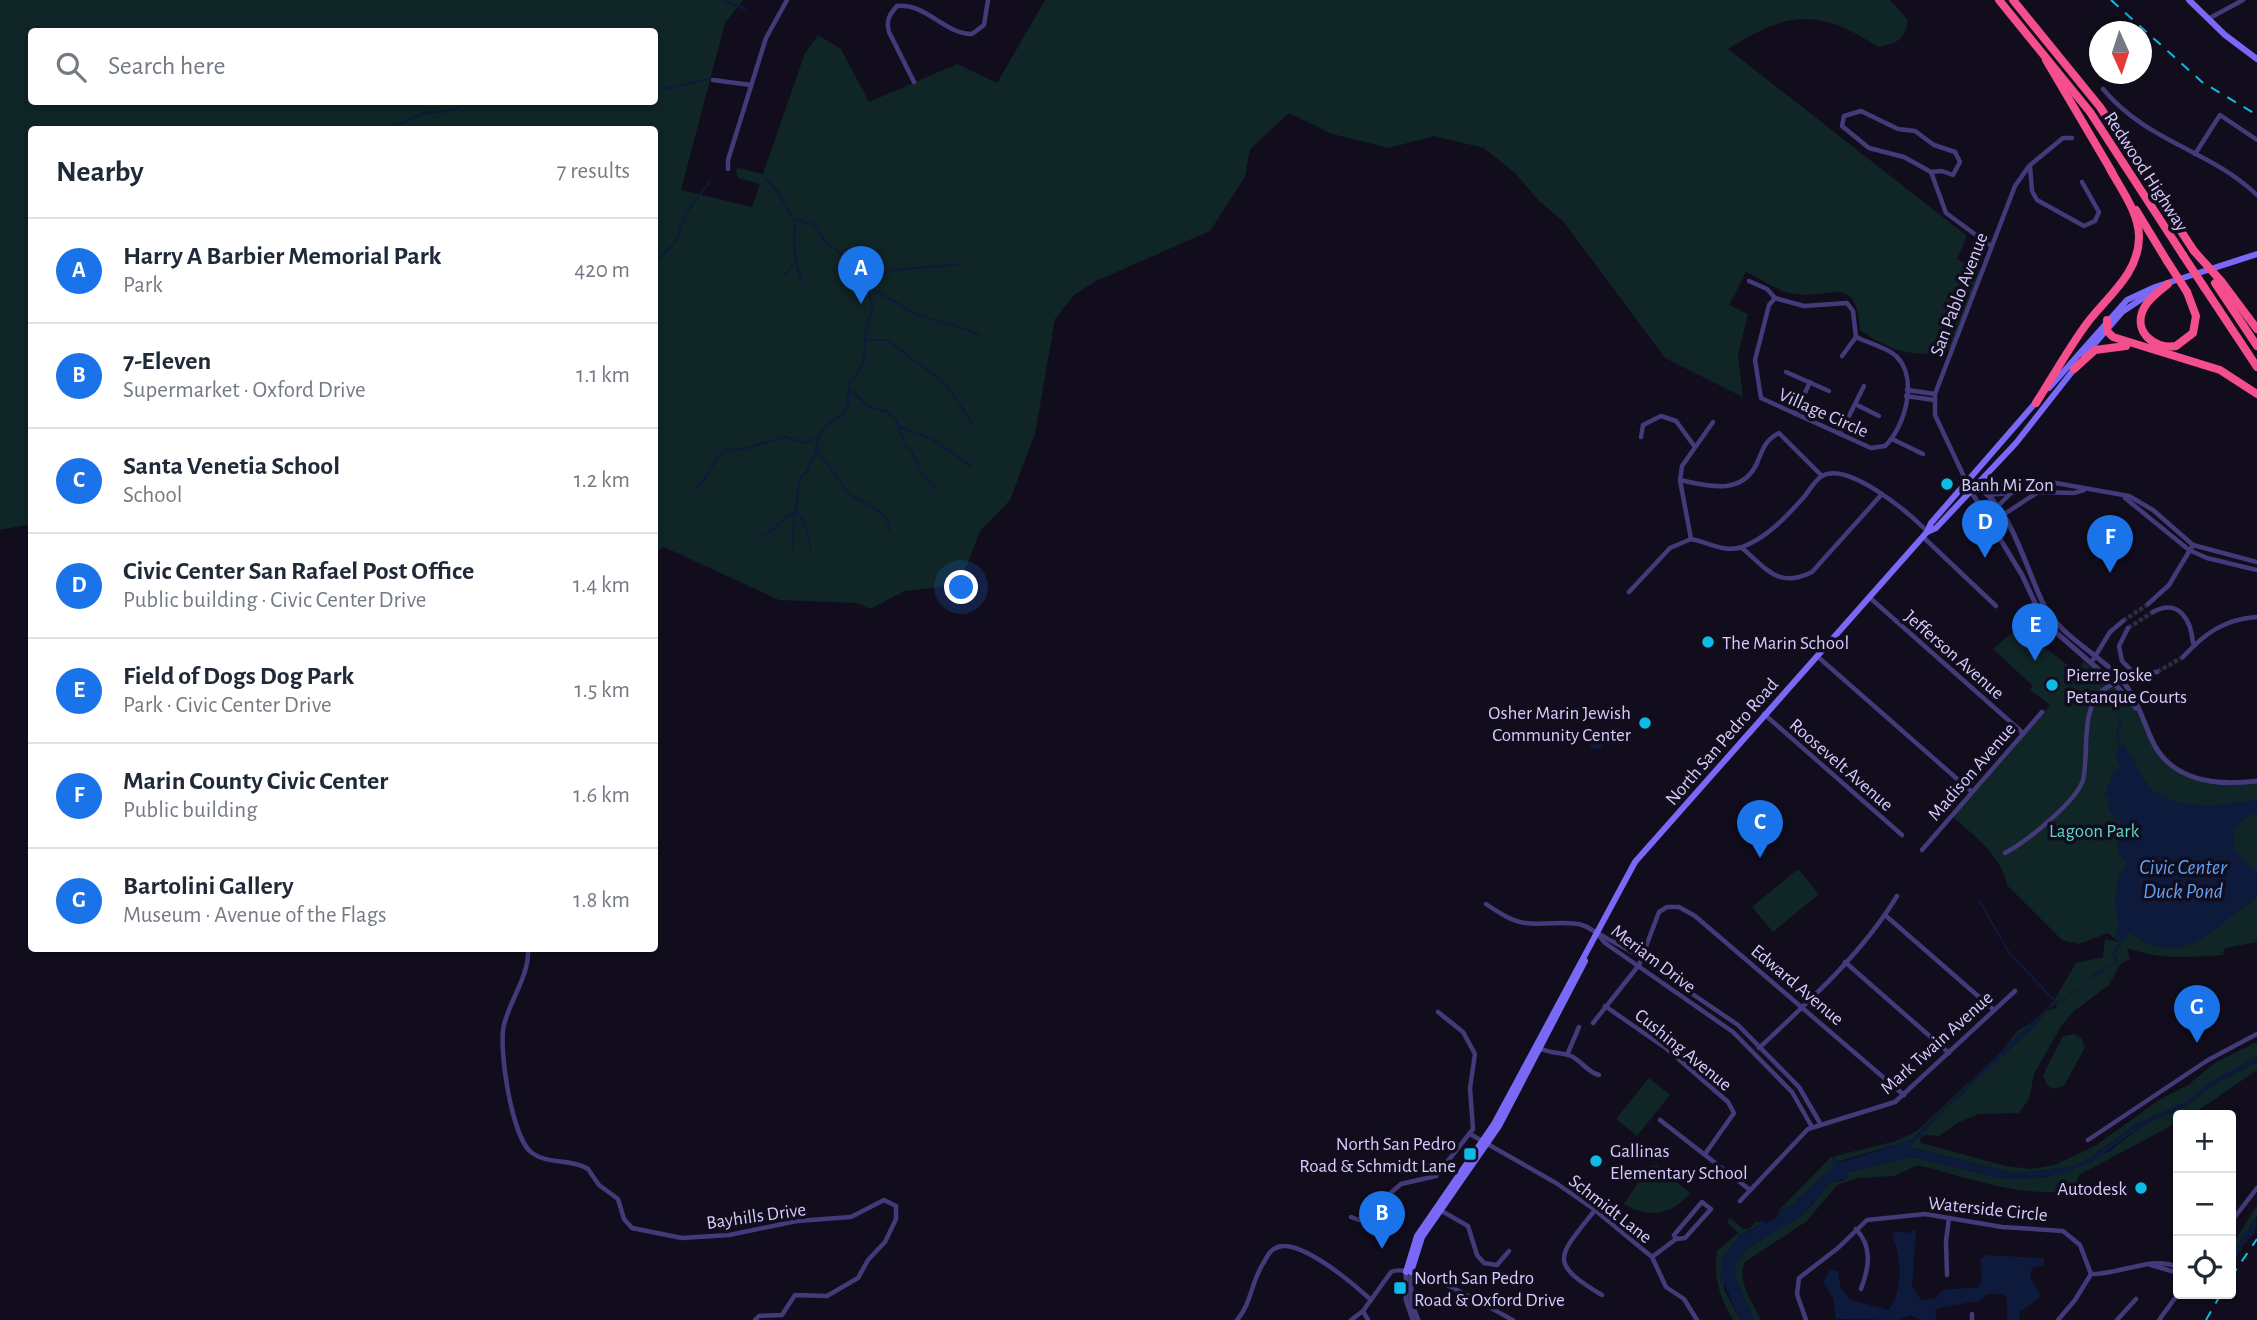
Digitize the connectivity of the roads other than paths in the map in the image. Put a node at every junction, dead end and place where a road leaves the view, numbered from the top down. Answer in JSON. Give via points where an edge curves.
{"nodes":[{"id":1,"x":787,"y":0,"type":"edge"},
{"id":2,"x":988,"y":0,"type":"edge"},
{"id":3,"x":1999,"y":0,"type":"edge"},
{"id":4,"x":2013,"y":0,"type":"edge"},
{"id":5,"x":2189,"y":0,"type":"edge"},
{"id":6,"x":2243,"y":0,"type":"edge"},
{"id":7,"x":2207,"y":19,"type":"junction"},
{"id":8,"x":2038,"y":45,"type":"junction"},
{"id":9,"x":2257,"y":58,"type":"edge"},
{"id":10,"x":713,"y":80,"type":"dead end"},
{"id":11,"x":914,"y":82,"type":"dead end"},
{"id":12,"x":751,"y":85,"type":"junction"},
{"id":13,"x":2103,"y":89,"type":"dead end"},
{"id":14,"x":2072,"y":138,"type":"dead end"},
{"id":15,"x":2257,"y":140,"type":"edge"},
{"id":16,"x":2195,"y":154,"type":"junction"},
{"id":17,"x":2029,"y":166,"type":"junction"},
{"id":18,"x":728,"y":169,"type":"dead end"},
{"id":19,"x":2110,"y":169,"type":"junction"},
{"id":20,"x":1931,"y":172,"type":"junction"},
{"id":21,"x":2082,"y":183,"type":"dead end"},
{"id":22,"x":2257,"y":195,"type":"edge"},
{"id":23,"x":1991,"y":246,"type":"junction"},
{"id":24,"x":2257,"y":254,"type":"edge"},
{"id":25,"x":1749,"y":281,"type":"dead end"},
{"id":26,"x":2218,"y":282,"type":"junction"},
{"id":27,"x":2168,"y":284,"type":"junction"},
{"id":28,"x":1775,"y":298,"type":"junction"},
{"id":29,"x":2107,"y":324,"type":"junction"},
{"id":30,"x":2257,"y":329,"type":"edge"},
{"id":31,"x":1856,"y":337,"type":"junction"},
{"id":32,"x":2257,"y":346,"type":"edge"},
{"id":33,"x":2159,"y":354,"type":"junction"},
{"id":34,"x":1842,"y":356,"type":"dead end"},
{"id":35,"x":2257,"y":367,"type":"edge"},
{"id":36,"x":2074,"y":369,"type":"junction"},
{"id":37,"x":1786,"y":372,"type":"dead end"},
{"id":38,"x":1810,"y":382,"type":"junction"},
{"id":39,"x":1864,"y":386,"type":"dead end"},
{"id":40,"x":1829,"y":391,"type":"dead end"},
{"id":41,"x":1907,"y":393,"type":"junction"},
{"id":42,"x":2257,"y":394,"type":"edge"},
{"id":43,"x":1934,"y":397,"type":"junction"},
{"id":44,"x":2036,"y":403,"type":"junction"},
{"id":45,"x":1855,"y":404,"type":"junction"},
{"id":46,"x":1795,"y":414,"type":"junction"},
{"id":47,"x":1879,"y":416,"type":"dead end"},
{"id":48,"x":1713,"y":422,"type":"dead end"},
{"id":49,"x":1840,"y":434,"type":"junction"},
{"id":50,"x":1641,"y":437,"type":"dead end"},
{"id":51,"x":1892,"y":439,"type":"junction"},
{"id":52,"x":1695,"y":447,"type":"junction"},
{"id":53,"x":1923,"y":454,"type":"dead end"},
{"id":54,"x":1822,"y":476,"type":"junction"},
{"id":55,"x":1680,"y":480,"type":"junction"},
{"id":56,"x":1968,"y":483,"type":"junction"},
{"id":57,"x":1978,"y":487,"type":"junction"},
{"id":58,"x":2085,"y":490,"type":"junction"},
{"id":59,"x":1972,"y":493,"type":"junction"},
{"id":60,"x":2011,"y":493,"type":"junction"},
{"id":61,"x":1882,"y":494,"type":"junction"},
{"id":62,"x":1986,"y":495,"type":"junction"},
{"id":63,"x":2125,"y":498,"type":"junction"},
{"id":64,"x":1979,"y":506,"type":"junction"},
{"id":65,"x":1996,"y":510,"type":"junction"},
{"id":66,"x":2003,"y":515,"type":"junction"},
{"id":67,"x":1991,"y":527,"type":"junction"},
{"id":68,"x":1925,"y":534,"type":"junction"},
{"id":69,"x":1691,"y":538,"type":"junction"},
{"id":70,"x":2193,"y":545,"type":"junction"},
{"id":71,"x":1741,"y":547,"type":"junction"},
{"id":72,"x":2189,"y":550,"type":"junction"},
{"id":73,"x":2242,"y":557,"type":"junction"},
{"id":74,"x":2257,"y":562,"type":"edge"},
{"id":75,"x":2240,"y":564,"type":"junction"},
{"id":76,"x":2257,"y":570,"type":"edge"},
{"id":77,"x":2164,"y":591,"type":"junction"},
{"id":78,"x":1629,"y":592,"type":"dead end"},
{"id":79,"x":1869,"y":597,"type":"junction"},
{"id":80,"x":2148,"y":604,"type":"tunnel mouth"},
{"id":81,"x":1996,"y":606,"type":"dead end"},
{"id":82,"x":2166,"y":607,"type":"junction"},
{"id":83,"x":2153,"y":612,"type":"tunnel mouth"},
{"id":84,"x":2257,"y":617,"type":"edge"},
{"id":85,"x":2123,"y":621,"type":"tunnel mouth"},
{"id":86,"x":2128,"y":628,"type":"dead end"},
{"id":87,"x":2193,"y":643,"type":"junction"},
{"id":88,"x":1817,"y":656,"type":"junction"},
{"id":89,"x":2095,"y":656,"type":"junction"},
{"id":90,"x":2183,"y":657,"type":"tunnel mouth"},
{"id":91,"x":2091,"y":663,"type":"junction"},
{"id":92,"x":2157,"y":672,"type":"tunnel mouth"},
{"id":93,"x":2134,"y":673,"type":"junction"},
{"id":94,"x":2122,"y":680,"type":"junction"},
{"id":95,"x":2114,"y":683,"type":"junction"},
{"id":96,"x":2042,"y":712,"type":"dead end"},
{"id":97,"x":2141,"y":713,"type":"junction"},
{"id":98,"x":1764,"y":715,"type":"junction"},
{"id":99,"x":2023,"y":733,"type":"junction"},
{"id":100,"x":2257,"y":781,"type":"edge"},
{"id":101,"x":1972,"y":792,"type":"junction"},
{"id":102,"x":1902,"y":835,"type":"dead end"},
{"id":103,"x":1922,"y":850,"type":"dead end"},
{"id":104,"x":2005,"y":853,"type":"dead end"},
{"id":105,"x":1897,"y":896,"type":"dead end"},
{"id":106,"x":1486,"y":904,"type":"dead end"},
{"id":107,"x":1885,"y":915,"type":"junction"},
{"id":108,"x":1598,"y":933,"type":"junction"},
{"id":109,"x":527,"y":952,"type":"edge"},
{"id":110,"x":1642,"y":956,"type":"junction"},
{"id":111,"x":1845,"y":962,"type":"junction"},
{"id":112,"x":1639,"y":965,"type":"junction"},
{"id":113,"x":2015,"y":991,"type":"dead end"},
{"id":114,"x":1605,"y":1006,"type":"junction"},
{"id":115,"x":1803,"y":1007,"type":"junction"},
{"id":116,"x":1994,"y":1010,"type":"junction"},
{"id":117,"x":1438,"y":1012,"type":"dead end"},
{"id":118,"x":1593,"y":1023,"type":"dead end"},
{"id":119,"x":1579,"y":1027,"type":"dead end"},
{"id":120,"x":2257,"y":1034,"type":"edge"},
{"id":121,"x":1760,"y":1047,"type":"junction"},
{"id":122,"x":1538,"y":1048,"type":"junction"},
{"id":123,"x":1755,"y":1052,"type":"junction"},
{"id":124,"x":1949,"y":1053,"type":"junction"},
{"id":125,"x":1567,"y":1055,"type":"junction"},
{"id":126,"x":1599,"y":1075,"type":"dead end"},
{"id":127,"x":1905,"y":1095,"type":"junction"},
{"id":128,"x":1660,"y":1120,"type":"dead end"},
{"id":129,"x":1820,"y":1124,"type":"junction"},
{"id":130,"x":1812,"y":1127,"type":"junction"},
{"id":131,"x":1470,"y":1134,"type":"junction"},
{"id":132,"x":2088,"y":1140,"type":"dead end"},
{"id":133,"x":1485,"y":1143,"type":"junction"},
{"id":134,"x":1704,"y":1154,"type":"junction"},
{"id":135,"x":2257,"y":1188,"type":"edge"},
{"id":136,"x":1750,"y":1190,"type":"junction"},
{"id":137,"x":1740,"y":1201,"type":"dead end"},
{"id":138,"x":1439,"y":1209,"type":"junction"},
{"id":139,"x":1595,"y":1210,"type":"junction"},
{"id":140,"x":2236,"y":1215,"type":"edge"},
{"id":141,"x":1351,"y":1217,"type":"dead end"},
{"id":142,"x":1950,"y":1218,"type":"junction"},
{"id":143,"x":1856,"y":1229,"type":"junction"},
{"id":144,"x":1676,"y":1239,"type":"junction"},
{"id":145,"x":1508,"y":1251,"type":"dead end"},
{"id":146,"x":1652,"y":1257,"type":"junction"},
{"id":147,"x":2150,"y":1265,"type":"junction"},
{"id":148,"x":2173,"y":1265,"type":"edge"},
{"id":149,"x":1409,"y":1272,"type":"junction"},
{"id":150,"x":2173,"y":1272,"type":"edge"},
{"id":151,"x":2091,"y":1273,"type":"junction"},
{"id":152,"x":1947,"y":1275,"type":"dead end"},
{"id":153,"x":1860,"y":1289,"type":"dead end"},
{"id":154,"x":1602,"y":1295,"type":"dead end"},
{"id":155,"x":2136,"y":1299,"type":"dead end"},
{"id":156,"x":2175,"y":1299,"type":"edge"},
{"id":157,"x":1371,"y":1300,"type":"junction"},
{"id":158,"x":1363,"y":1311,"type":"junction"},
{"id":159,"x":755,"y":1320,"type":"edge"},
{"id":160,"x":1237,"y":1320,"type":"edge"},
{"id":161,"x":1351,"y":1320,"type":"edge"},
{"id":162,"x":1368,"y":1320,"type":"edge"},
{"id":163,"x":1416,"y":1320,"type":"edge"},
{"id":164,"x":1513,"y":1320,"type":"edge"},
{"id":165,"x":1697,"y":1320,"type":"edge"},
{"id":166,"x":1806,"y":1320,"type":"edge"},
{"id":167,"x":2058,"y":1320,"type":"edge"},
{"id":168,"x":2117,"y":1320,"type":"edge"},
{"id":169,"x":2159,"y":1320,"type":"edge"}],
"edges":[{"from":1,"to":12,"type":"street","via":[[766,38]]},
{"from":2,"to":11,"type":"street","via":[[984,25],[972,34],[957,32],[912,7],[897,6],[887,25]]},
{"from":3,"to":8,"type":"highway","name":"Redwood Highway"},
{"from":4,"to":26,"type":"highway","name":"Redwood Highway","bridge":true,"via":[[2094,98]]},
{"from":5,"to":7,"type":"main road"},
{"from":6,"to":7,"type":"street"},
{"from":7,"to":9,"type":"main road"},
{"from":8,"to":19,"type":"highway"},
{"from":8,"to":35,"type":"highway","name":"Redwood Highway","bridge":true,"via":[[2108,138]]},
{"from":10,"to":12,"type":"street"},
{"from":12,"to":18,"type":"street"},
{"from":13,"to":16,"type":"street","via":[[2136,122]]},
{"from":14,"to":17,"type":"street","name":"San Pablo Avenue","via":[[2063,138]]},
{"from":15,"to":16,"type":"street","via":[[2220,115]]},
{"from":16,"to":22,"type":"street","via":[[2236,175]]},
{"from":17,"to":21,"type":"street","via":[[2037,200],[2084,226],[2095,221],[2099,212]]},
{"from":17,"to":23,"type":"street","name":"San Pablo Avenue","via":[[2011,193]]},
{"from":19,"to":27,"type":"highway","bridge":true,"via":[[2187,292],[2196,316],[2193,333],[2176,346],[2157,345],[2144,332],[2141,316],[2148,301]]},
{"from":19,"to":44,"type":"highway","via":[[2137,224],[2136,258],[2128,275],[2084,327]]},
{"from":20,"to":20,"type":"street","via":[[1904,157],[1870,148],[1845,130],[1842,120],[1861,111],[1898,129],[1915,131],[1959,157],[1954,174]]},
{"from":20,"to":23,"type":"street","via":[[1946,213]]},
{"from":23,"to":43,"type":"street","name":"San Pablo Avenue"},
{"from":24,"to":27,"type":"main road","name":"North San Pedro Road"},
{"from":25,"to":28,"type":"street"},
{"from":26,"to":30,"type":"highway"},
{"from":26,"to":32,"type":"highway"},
{"from":27,"to":29,"type":"main road","name":"North San Pedro Road"},
{"from":28,"to":31,"type":"street","via":[[1804,306],[1846,303],[1853,311]]},
{"from":28,"to":46,"type":"street","name":"Village Circle","via":[[1769,305],[1755,360],[1758,392],[1768,403]]},
{"from":29,"to":33,"type":"highway","via":[[2115,338]]},
{"from":29,"to":36,"type":"main road","name":"North San Pedro Road"},
{"from":29,"to":44,"type":"main road","name":"North San Pedro Road"},
{"from":31,"to":34,"type":"street"},
{"from":31,"to":41,"type":"street","name":"Village Circle","via":[[1897,357],[1908,379]]},
{"from":33,"to":36,"type":"highway","via":[[2125,345],[2106,346]]},
{"from":33,"to":42,"type":"highway","via":[[2220,370]]},
{"from":36,"to":57,"type":"main road","name":"North San Pedro Road"},
{"from":37,"to":38,"type":"street"},
{"from":38,"to":40,"type":"street"},
{"from":38,"to":46,"type":"street"},
{"from":39,"to":45,"type":"street"},
{"from":41,"to":43,"type":"street"},
{"from":41,"to":51,"type":"street","name":"Village Circle","via":[[1902,426]]},
{"from":43,"to":56,"type":"street","via":[[1936,418]]},
{"from":44,"to":56,"type":"main road","name":"North San Pedro Road"},
{"from":45,"to":47,"type":"street"},
{"from":45,"to":49,"type":"street"},
{"from":46,"to":49,"type":"street","name":"Village Circle"},
{"from":48,"to":52,"type":"street"},
{"from":49,"to":51,"type":"street","name":"Village Circle","via":[[1878,449]]},
{"from":50,"to":52,"type":"street","via":[[1643,425],[1661,416],[1676,421]]},
{"from":51,"to":53,"type":"street"},
{"from":52,"to":55,"type":"street","via":[[1682,467]]},
{"from":54,"to":55,"type":"street","via":[[1779,433],[1767,440],[1754,469],[1742,482],[1721,488]]},
{"from":54,"to":61,"type":"street","via":[[1850,477]]},
{"from":54,"to":71,"type":"street","via":[[1770,530]]},
{"from":55,"to":69,"type":"street"},
{"from":56,"to":57,"type":"street"},
{"from":56,"to":59,"type":"street"},
{"from":56,"to":68,"type":"main road","name":"North San Pedro Road"},
{"from":57,"to":59,"type":"main road","name":"North San Pedro Road"},
{"from":57,"to":62,"type":"street"},
{"from":58,"to":60,"type":"street","via":[[2050,482]]},
{"from":58,"to":63,"type":"street"},
{"from":58,"to":66,"type":"street","via":[[2038,492]]},
{"from":59,"to":64,"type":"street"},
{"from":59,"to":68,"type":"main road","name":"North San Pedro Road"},
{"from":60,"to":62,"type":"street"},
{"from":60,"to":65,"type":"street"},
{"from":61,"to":68,"type":"street"},
{"from":61,"to":71,"type":"street","via":[[1812,572],[1798,579],[1774,575]]},
{"from":62,"to":65,"type":"street"},
{"from":63,"to":70,"type":"street","via":[[2147,505]]},
{"from":63,"to":72,"type":"street"},
{"from":64,"to":65,"type":"street"},
{"from":64,"to":67,"type":"street"},
{"from":65,"to":66,"type":"street"},
{"from":65,"to":67,"type":"street"},
{"from":66,"to":89,"type":"street","via":[[2048,612]]},
{"from":67,"to":91,"type":"street","via":[[2020,571],[2044,622]]},
{"from":68,"to":79,"type":"main road","name":"North San Pedro Road"},
{"from":68,"to":81,"type":"street"},
{"from":69,"to":71,"type":"street","via":[[1720,549]]},
{"from":69,"to":78,"type":"street","via":[[1670,548]]},
{"from":70,"to":72,"type":"street"},
{"from":70,"to":73,"type":"street"},
{"from":72,"to":75,"type":"street"},
{"from":72,"to":77,"type":"street"},
{"from":73,"to":74,"type":"street"},
{"from":73,"to":75,"type":"street"},
{"from":75,"to":76,"type":"street"},
{"from":77,"to":80,"type":"street"},
{"from":77,"to":82,"type":"street"},
{"from":79,"to":88,"type":"main road","name":"North San Pedro Road"},
{"from":79,"to":99,"type":"street","name":"Jefferson Avenue"},
{"from":82,"to":83,"type":"street"},
{"from":82,"to":87,"type":"street","via":[[2187,617]]},
{"from":84,"to":87,"type":"street","via":[[2216,628]]},
{"from":85,"to":89,"type":"street"},
{"from":86,"to":93,"type":"street","via":[[2120,638],[2119,654]]},
{"from":87,"to":90,"type":"street"},
{"from":88,"to":98,"type":"main road","name":"North San Pedro Road"},
{"from":88,"to":101,"type":"street"},
{"from":89,"to":91,"type":"street"},
{"from":89,"to":94,"type":"street"},
{"from":91,"to":95,"type":"street"},
{"from":92,"to":93,"type":"street"},
{"from":93,"to":94,"type":"street"},
{"from":94,"to":95,"type":"street"},
{"from":94,"to":97,"type":"street"},
{"from":95,"to":97,"type":"street"},
{"from":95,"to":104,"type":"street","via":[[2105,687],[2092,707],[2078,790],[2032,836]]},
{"from":96,"to":99,"type":"street","name":"Madison Avenue"},
{"from":97,"to":100,"type":"street","via":[[2160,754],[2183,773],[2214,782]]},
{"from":98,"to":102,"type":"street","name":"Roosevelt Avenue"},
{"from":98,"to":108,"type":"main road","name":"North San Pedro Road","via":[[1635,862]]},
{"from":99,"to":101,"type":"street","name":"Madison Avenue"},
{"from":101,"to":103,"type":"street","name":"Madison Avenue"},
{"from":105,"to":107,"type":"street"},
{"from":106,"to":108,"type":"street","via":[[1514,920],[1579,923]]},
{"from":107,"to":111,"type":"street"},
{"from":107,"to":116,"type":"street"},
{"from":108,"to":110,"type":"street","name":"Meriam Drive"},
{"from":108,"to":112,"type":"street","name":"Meriam Drive","via":[[1605,943]]},
{"from":108,"to":122,"type":"main road","name":"North San Pedro Road"},
{"from":109,"to":159,"type":"street","name":"Bayhills Drive","via":[[502,1036],[519,1135],[528,1150],[542,1158],[588,1169],[599,1185],[618,1199],[632,1228],[682,1238],[729,1235],[797,1221],[851,1217],[884,1200],[896,1206],[896,1219],[885,1242],[851,1284],[827,1296],[795,1295],[782,1315]]},
{"from":110,"to":112,"type":"street"},
{"from":110,"to":115,"type":"street","name":"Edward Avenue","via":[[1655,920],[1667,907],[1679,907]]},
{"from":110,"to":121,"type":"street","name":"Meriam Drive","via":[[1733,1020]]},
{"from":111,"to":115,"type":"street"},
{"from":111,"to":124,"type":"street"},
{"from":112,"to":114,"type":"street"},
{"from":112,"to":123,"type":"street","name":"Meriam Drive"},
{"from":113,"to":116,"type":"street","name":"Mark Twain Avenue"},
{"from":114,"to":118,"type":"street"},
{"from":114,"to":134,"type":"street","name":"Cushing Avenue","via":[[1667,1049],[1728,1102],[1734,1113]]},
{"from":115,"to":121,"type":"street"},
{"from":115,"to":127,"type":"street","name":"Edward Avenue"},
{"from":116,"to":124,"type":"street","name":"Mark Twain Avenue"},
{"from":117,"to":131,"type":"street","via":[[1463,1032],[1475,1054]]},
{"from":119,"to":125,"type":"street"},
{"from":120,"to":132,"type":"street","via":[[2208,1060]]},
{"from":121,"to":123,"type":"street"},
{"from":121,"to":129,"type":"street","name":"Meriam Drive","via":[[1799,1087]]},
{"from":122,"to":125,"type":"street","via":[[1552,1055]]},
{"from":122,"to":133,"type":"main road","name":"North San Pedro Road"},
{"from":123,"to":130,"type":"street","name":"Meriam Drive","via":[[1793,1092]]},
{"from":124,"to":127,"type":"street","name":"Mark Twain Avenue"},
{"from":125,"to":126,"type":"street"},
{"from":127,"to":129,"type":"street","name":"Mark Twain Avenue","via":[[1883,1108]]},
{"from":128,"to":134,"type":"street"},
{"from":129,"to":130,"type":"street","name":"Mark Twain Avenue"},
{"from":130,"to":136,"type":"street","name":"Mark Twain Avenue"},
{"from":131,"to":133,"type":"street","name":"Schmidt Lane"},
{"from":131,"to":141,"type":"street","via":[[1436,1177],[1404,1182],[1369,1215],[1359,1220]]},
{"from":133,"to":138,"type":"main road","name":"North San Pedro Road"},
{"from":133,"to":139,"type":"street","name":"Schmidt Lane"},
{"from":134,"to":136,"type":"street"},
{"from":135,"to":140,"type":"street"},
{"from":136,"to":137,"type":"street","name":"Mark Twain Avenue"},
{"from":138,"to":145,"type":"street","via":[[1471,1229],[1484,1264],[1497,1265]]},
{"from":138,"to":149,"type":"main road","name":"North San Pedro Road","via":[[1417,1236]]},
{"from":139,"to":146,"type":"street","name":"Schmidt Lane"},
{"from":139,"to":154,"type":"street","via":[[1563,1256],[1571,1276]]},
{"from":142,"to":143,"type":"street","name":"Waterside Circle","via":[[1924,1214],[1872,1217]]},
{"from":142,"to":151,"type":"street","name":"Waterside Circle","via":[[2063,1231],[2080,1245]]},
{"from":142,"to":152,"type":"street"},
{"from":143,"to":153,"type":"street","via":[[1867,1248],[1867,1273]]},
{"from":143,"to":166,"type":"street","name":"Waterside Circle","via":[[1799,1278],[1797,1294]]},
{"from":144,"to":144,"type":"street","via":[[1685,1238],[1711,1209],[1702,1202],[1674,1235]]},
{"from":144,"to":146,"type":"street"},
{"from":146,"to":165,"type":"street","name":"Schmidt Lane","via":[[1666,1287],[1684,1299]]},
{"from":147,"to":148,"type":"street"},
{"from":147,"to":150,"type":"street"},
{"from":147,"to":151,"type":"street"},
{"from":149,"to":157,"type":"street","via":[[1393,1270]]},
{"from":149,"to":163,"type":"street","name":"North San Pedro Road","via":[[1406,1300]]},
{"from":149,"to":164,"type":"street"},
{"from":151,"to":167,"type":"street"},
{"from":155,"to":168,"type":"street"},
{"from":156,"to":169,"type":"street"},
{"from":157,"to":158,"type":"street"},
{"from":157,"to":160,"type":"street","via":[[1320,1260],[1280,1247],[1264,1262],[1247,1307]]},
{"from":158,"to":161,"type":"street"},
{"from":158,"to":162,"type":"street"}]}
